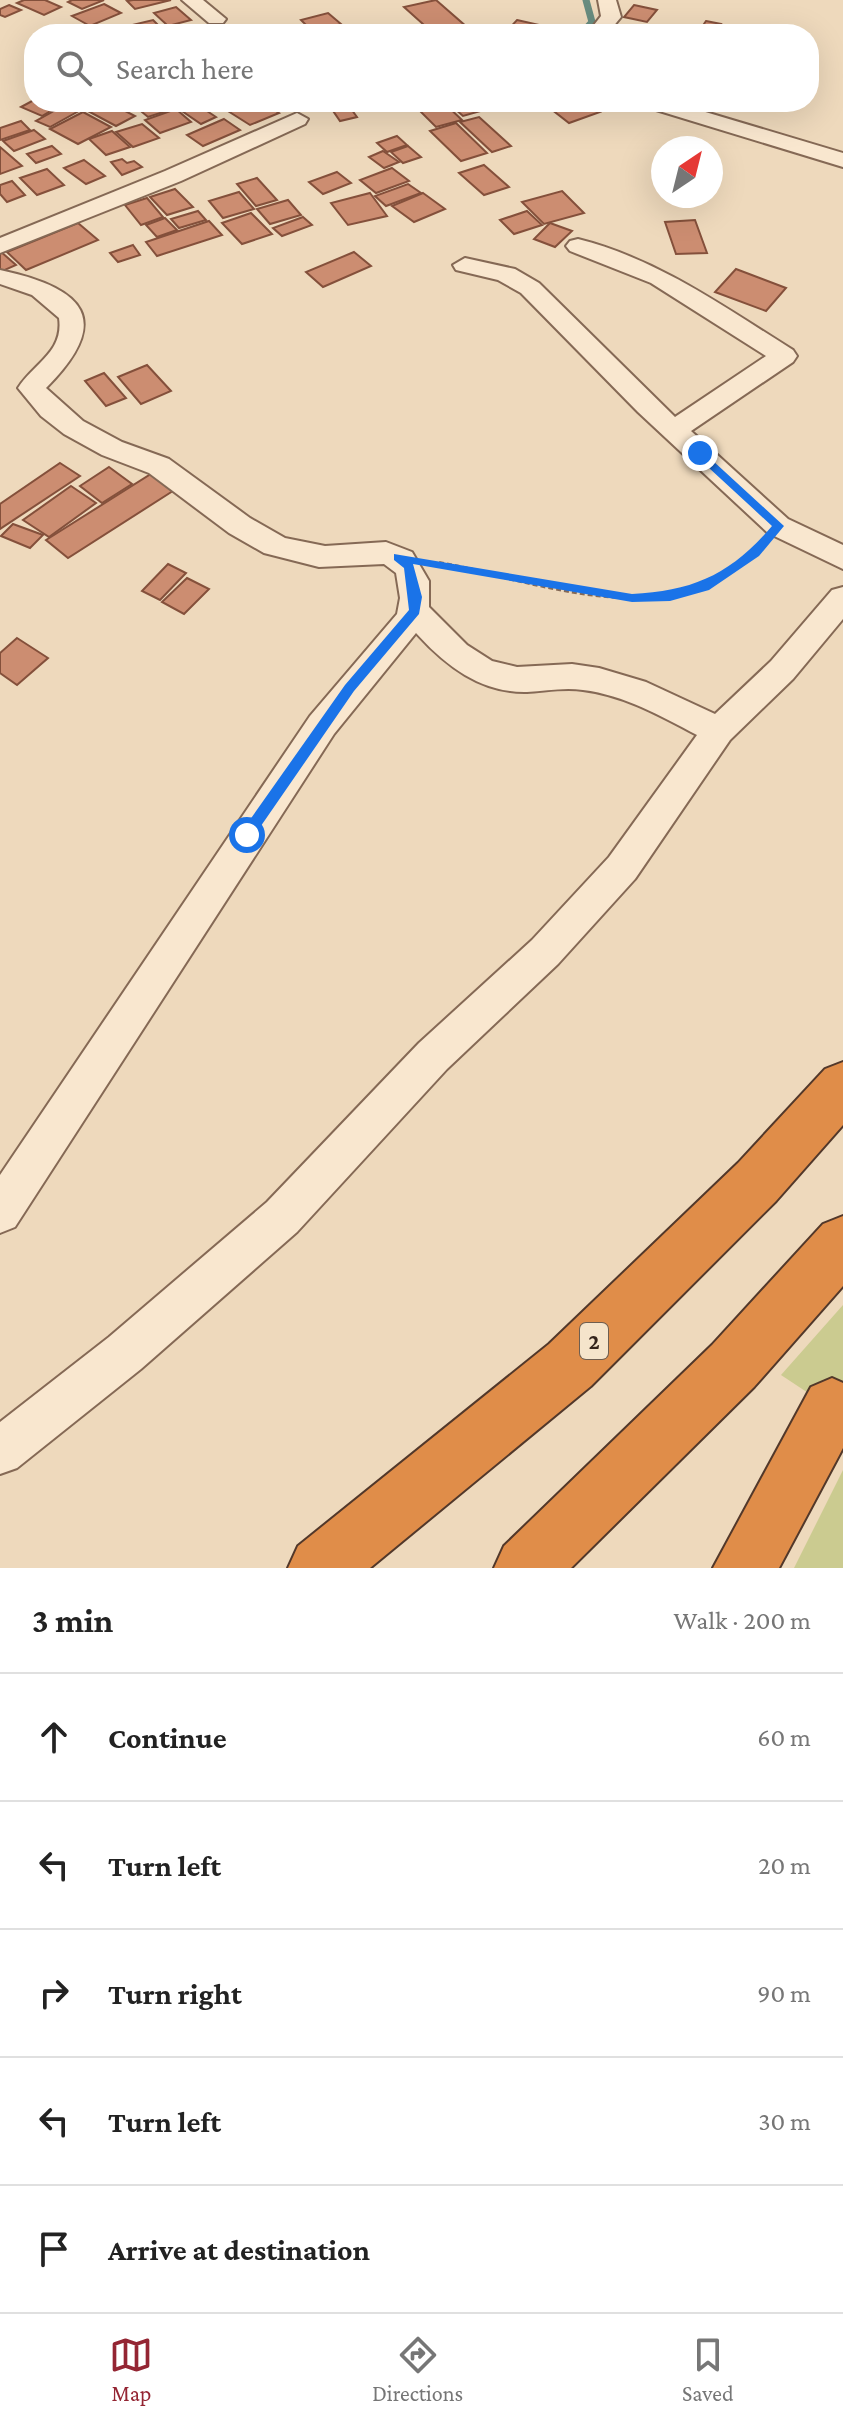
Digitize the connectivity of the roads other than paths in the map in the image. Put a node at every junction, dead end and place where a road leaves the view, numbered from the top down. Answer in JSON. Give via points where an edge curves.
{"nodes":[{"id":1,"x":191,"y":0,"type":"edge"},
{"id":2,"x":607,"y":0,"type":"edge"},
{"id":3,"x":216,"y":19,"type":"dead end"},
{"id":4,"x":605,"y":24,"type":"edge"},
{"id":5,"x":683,"y":112,"type":"edge"},
{"id":6,"x":297,"y":119,"type":"dead end"},
{"id":7,"x":843,"y":160,"type":"edge"},
{"id":8,"x":0,"y":246,"type":"edge"},
{"id":9,"x":578,"y":246,"type":"dead end"},
{"id":10,"x":465,"y":265,"type":"dead end"},
{"id":11,"x":0,"y":277,"type":"edge"},
{"id":12,"x":676,"y":429,"type":"junction"},
{"id":13,"x":843,"y":558,"type":"edge"},
{"id":14,"x":843,"y":598,"type":"edge"},
{"id":15,"x":415,"y":611,"type":"junction"},
{"id":16,"x":718,"y":731,"type":"junction"},
{"id":17,"x":843,"y":1087,"type":"edge"},
{"id":18,"x":0,"y":1212,"type":"edge"},
{"id":19,"x":843,"y":1244,"type":"edge"},
{"id":20,"x":832,"y":1408,"type":"dead end"},
{"id":21,"x":0,"y":1451,"type":"edge"},
{"id":22,"x":320,"y":1568,"type":"edge"},
{"id":23,"x":526,"y":1568,"type":"edge"},
{"id":24,"x":745,"y":1568,"type":"edge"}],
"edges":[{"from":1,"to":3,"type":"street"},
{"from":2,"to":4,"type":"street","via":[[611,17]]},
{"from":5,"to":7,"type":"street"},
{"from":6,"to":8,"type":"street"},
{"from":9,"to":12,"type":"street","via":[[647,270],[784,356]]},
{"from":10,"to":12,"type":"street","via":[[506,274],[530,288]]},
{"from":11,"to":15,"type":"street","via":[[40,288],[70,316],[74,332],[69,344],[31,388],[55,415],[125,454],[163,468],[271,543],[310,556],[364,552],[398,557],[409,566]]},
{"from":12,"to":13,"type":"street","via":[[778,526]]},
{"from":14,"to":16,"type":"street","via":[[782,670]]},
{"from":15,"to":16,"type":"street","via":[[449,648],[487,671],[507,678],[593,680],[658,701]]},
{"from":15,"to":18,"type":"street","via":[[322,725]]},
{"from":16,"to":21,"type":"street","via":[[622,868],[545,952],[390,1099],[292,1207],[125,1353]]},
{"from":17,"to":22,"type":"highway","number":"2","via":[[757,1182],[570,1365]]},
{"from":19,"to":23,"type":"highway","via":[[733,1366]]},
{"from":20,"to":24,"type":"highway"}]}
